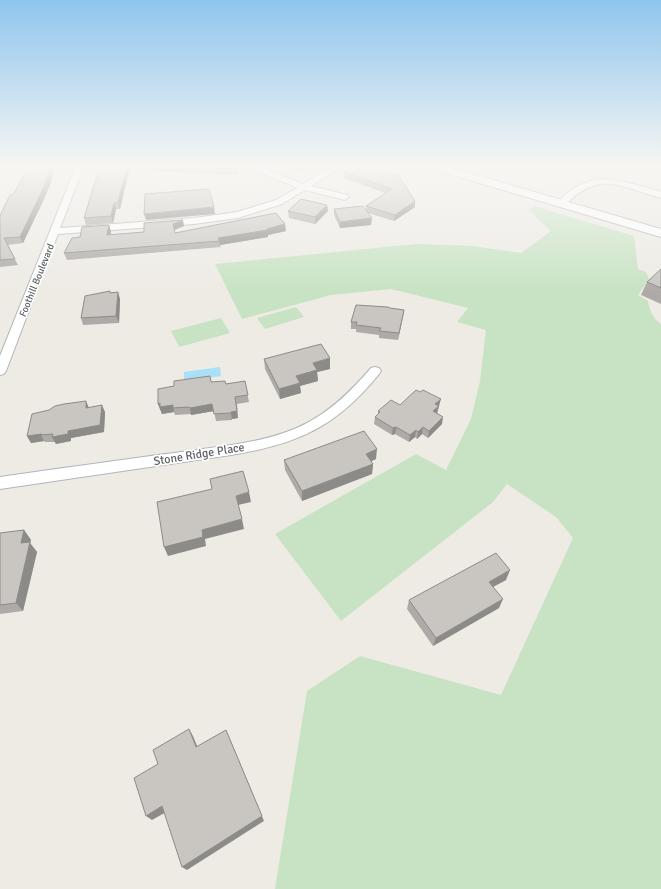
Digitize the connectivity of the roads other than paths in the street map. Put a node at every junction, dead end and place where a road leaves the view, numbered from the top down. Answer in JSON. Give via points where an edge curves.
{"nodes":[{"id":1,"x":64,"y":207,"type":"edge"},
{"id":2,"x":262,"y":207,"type":"edge"},
{"id":3,"x":573,"y":207,"type":"edge"},
{"id":4,"x":55,"y":231,"type":"junction"},
{"id":5,"x":661,"y":233,"type":"edge"},
{"id":6,"x":0,"y":371,"type":"edge"},
{"id":7,"x":375,"y":371,"type":"dead end"},
{"id":8,"x":0,"y":483,"type":"edge"}],
"edges":[{"from":1,"to":4,"type":"street","name":"Foothill Boulevard"},
{"from":2,"to":4,"type":"street","via":[[220,218],[187,222]]},
{"from":3,"to":5,"type":"main road"},
{"from":4,"to":6,"type":"street","name":"Foothill Boulevard"},
{"from":7,"to":8,"type":"street","name":"Stone Ridge Place","via":[[361,388],[329,416],[300,432],[272,441],[242,448]]}]}
